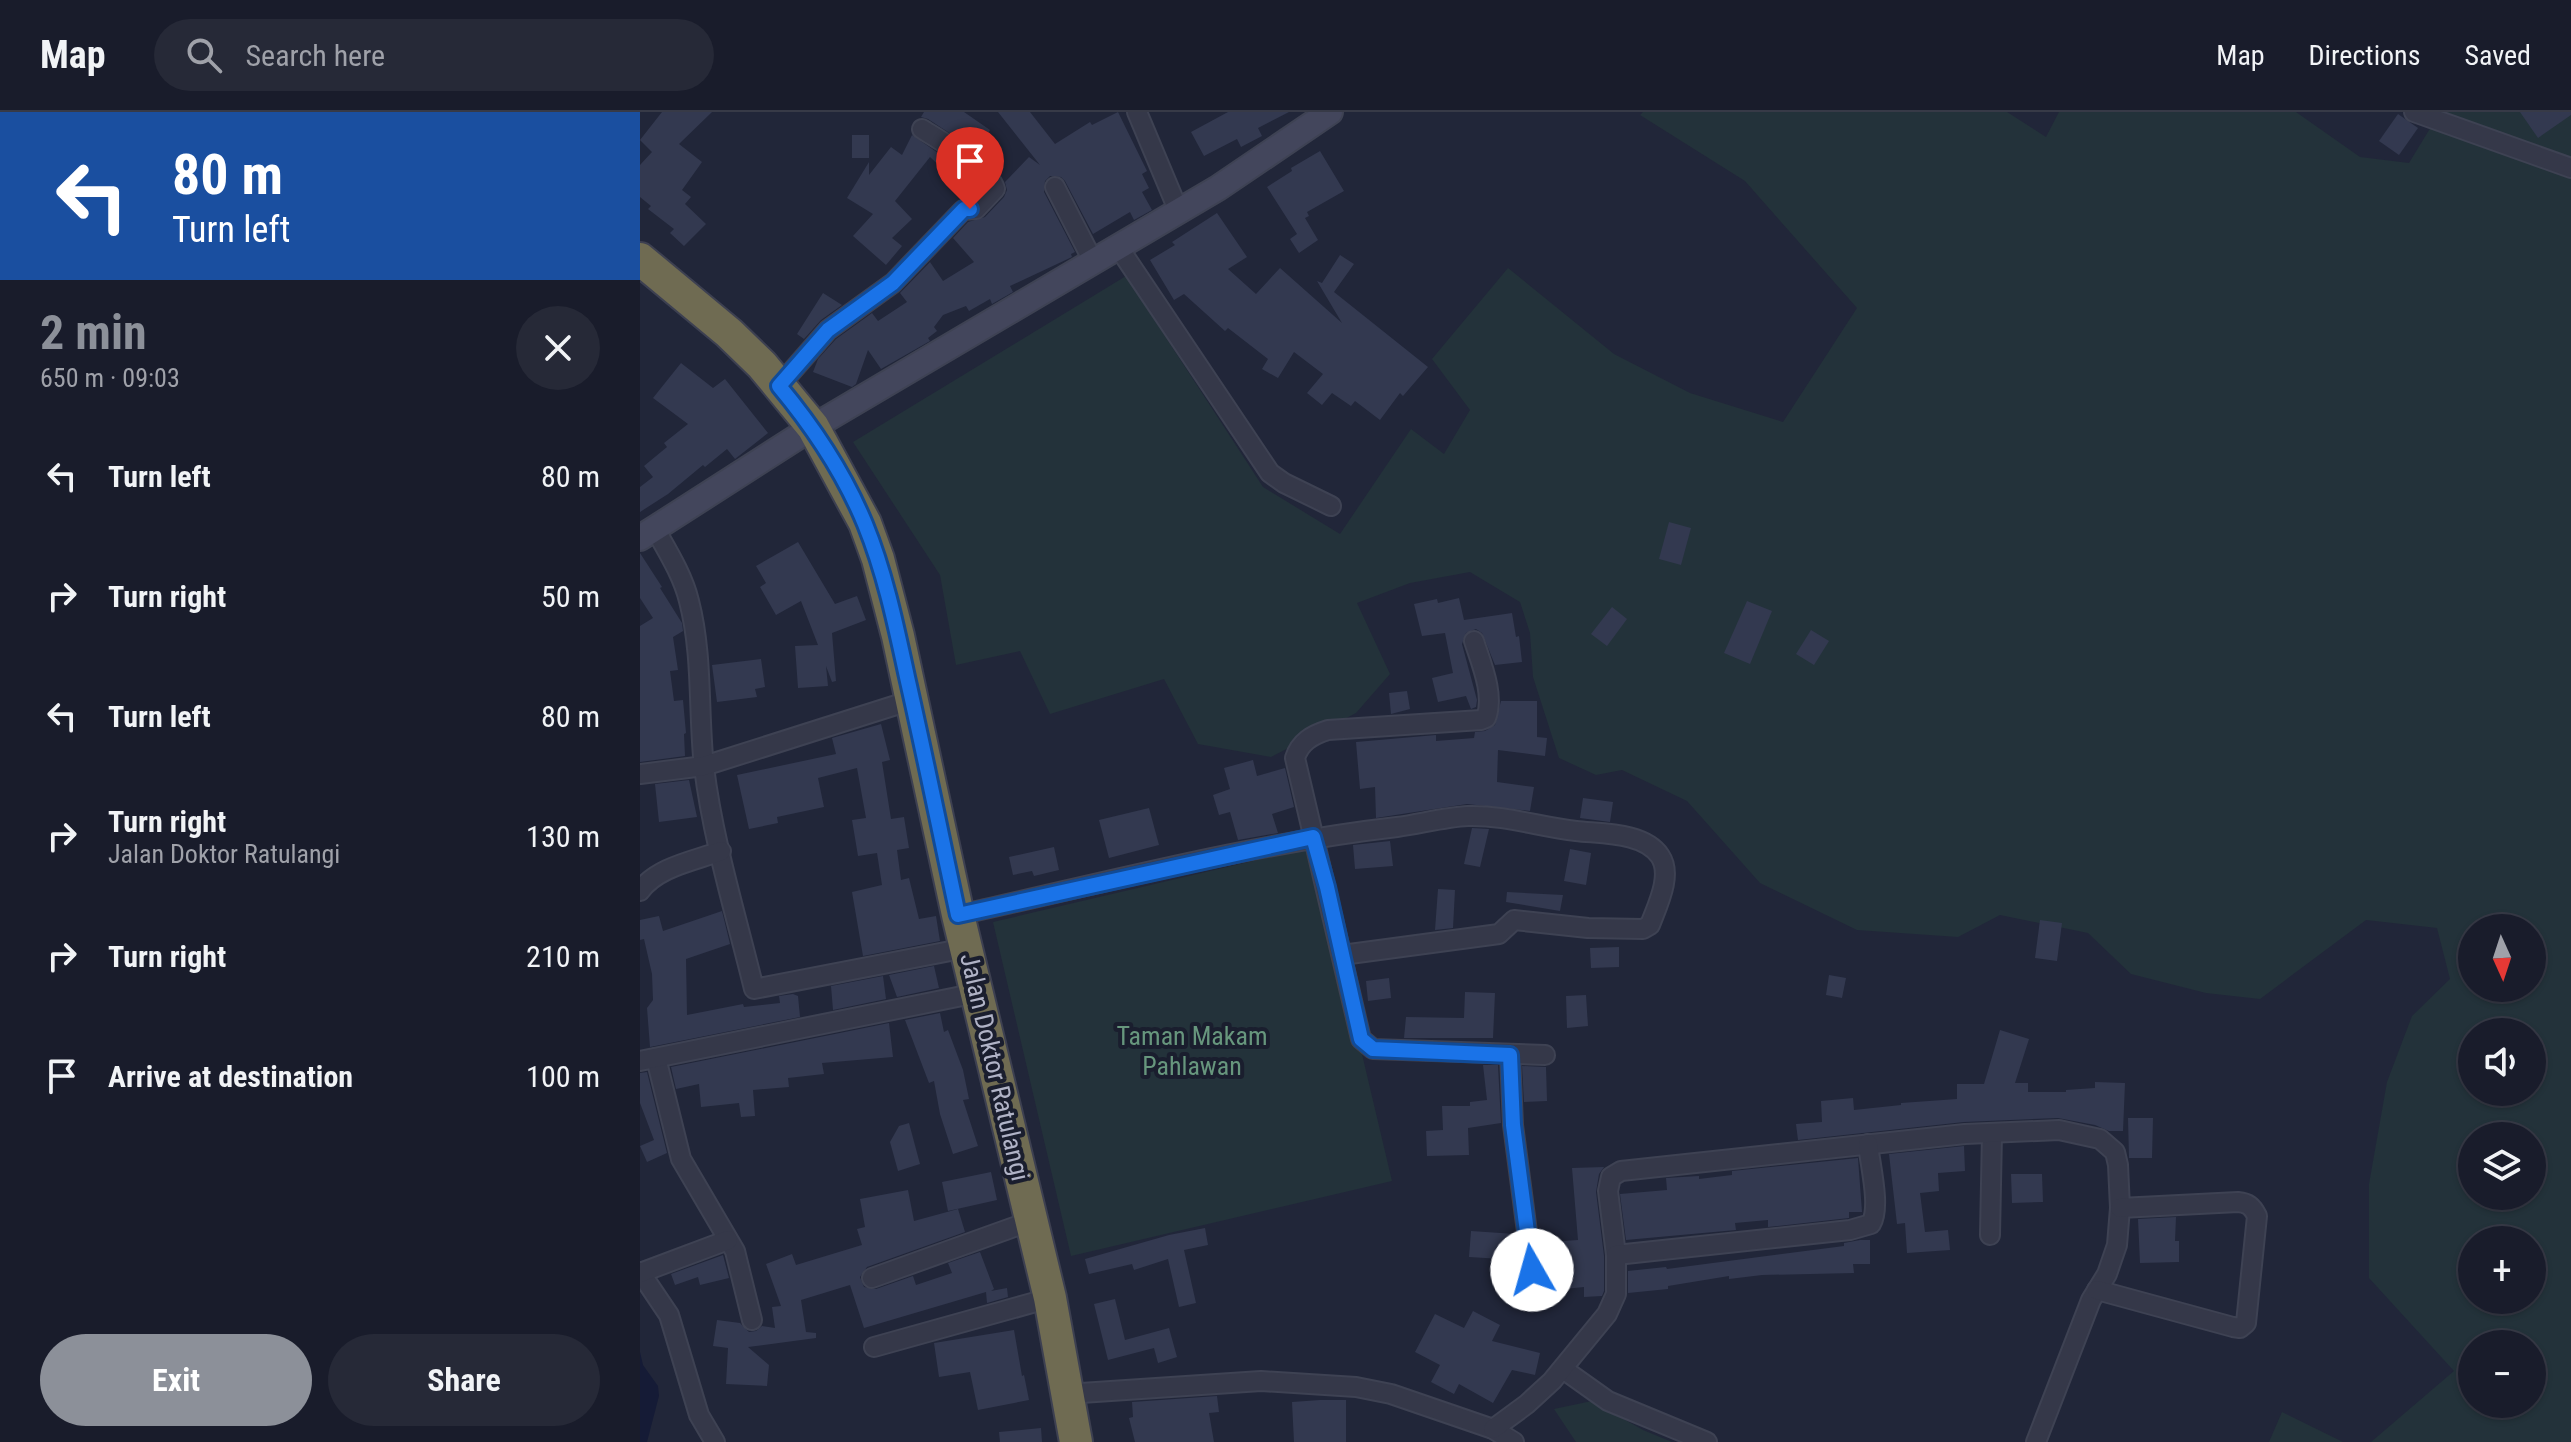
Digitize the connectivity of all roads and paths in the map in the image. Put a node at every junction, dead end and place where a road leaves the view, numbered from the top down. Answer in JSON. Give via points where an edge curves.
{"nodes":[{"id":1,"x":1137,"y":112,"type":"edge"},
{"id":2,"x":1330,"y":112,"type":"edge"},
{"id":3,"x":2420,"y":113,"type":"edge"},
{"id":4,"x":922,"y":129,"type":"dead end"},
{"id":5,"x":2571,"y":168,"type":"edge"},
{"id":6,"x":1055,"y":187,"type":"dead end"},
{"id":7,"x":1179,"y":212,"type":"junction"},
{"id":8,"x":1119,"y":248,"type":"junction"},
{"id":9,"x":640,"y":259,"type":"edge"},
{"id":10,"x":1094,"y":263,"type":"junction"},
{"id":11,"x":779,"y":386,"type":"junction"},
{"id":12,"x":813,"y":427,"type":"junction"},
{"id":13,"x":1331,"y":506,"type":"dead end"},
{"id":14,"x":648,"y":534,"type":"edge"},
{"id":15,"x":1474,"y":641,"type":"dead end"},
{"id":16,"x":912,"y":700,"type":"junction"},
{"id":17,"x":704,"y":766,"type":"junction"},
{"id":18,"x":640,"y":774,"type":"edge"},
{"id":19,"x":1313,"y":837,"type":"junction"},
{"id":20,"x":721,"y":851,"type":"junction"},
{"id":21,"x":640,"y":891,"type":"edge"},
{"id":22,"x":958,"y":915,"type":"junction"},
{"id":23,"x":966,"y":948,"type":"junction"},
{"id":24,"x":1342,"y":955,"type":"junction"},
{"id":25,"x":977,"y":993,"type":"junction"},
{"id":26,"x":1510,"y":1055,"type":"junction"},
{"id":27,"x":1545,"y":1055,"type":"dead end"},
{"id":28,"x":648,"y":1060,"type":"edge"},
{"id":29,"x":1992,"y":1133,"type":"junction"},
{"id":30,"x":1868,"y":1144,"type":"junction"},
{"id":31,"x":2120,"y":1208,"type":"junction"},
{"id":32,"x":1031,"y":1221,"type":"junction"},
{"id":33,"x":1990,"y":1235,"type":"dead end"},
{"id":34,"x":728,"y":1240,"type":"junction"},
{"id":35,"x":1616,"y":1255,"type":"junction"},
{"id":36,"x":1532,"y":1270,"type":"dead end"},
{"id":37,"x":640,"y":1272,"type":"edge"},
{"id":38,"x":872,"y":1278,"type":"dead end"},
{"id":39,"x":2097,"y":1290,"type":"junction"},
{"id":40,"x":1050,"y":1298,"type":"junction"},
{"id":41,"x":752,"y":1320,"type":"dead end"},
{"id":42,"x":874,"y":1347,"type":"dead end"},
{"id":43,"x":1563,"y":1369,"type":"junction"},
{"id":44,"x":1066,"y":1394,"type":"junction"},
{"id":45,"x":1493,"y":1429,"type":"junction"},
{"id":46,"x":715,"y":1442,"type":"edge"},
{"id":47,"x":1076,"y":1442,"type":"edge"},
{"id":48,"x":1514,"y":1442,"type":"edge"},
{"id":49,"x":1707,"y":1442,"type":"edge"},
{"id":50,"x":2036,"y":1442,"type":"edge"}],
"edges":[{"from":1,"to":7,"type":"street"},
{"from":2,"to":7,"type":"street"},
{"from":3,"to":5,"type":"street"},
{"from":4,"to":11,"type":"street","via":[[969,162],[995,189],[974,210],[964,209],[893,283],[828,330]]},
{"from":6,"to":10,"type":"street"},
{"from":7,"to":8,"type":"street"},
{"from":8,"to":10,"type":"street"},
{"from":8,"to":13,"type":"street","via":[[1270,473]]},
{"from":9,"to":11,"type":"highway","name":"Jalan Doktor Ratulangi","via":[[729,333]]},
{"from":10,"to":12,"type":"street"},
{"from":11,"to":12,"type":"highway","name":"Jalan Doktor Ratulangi"},
{"from":12,"to":14,"type":"street"},
{"from":12,"to":16,"type":"highway","name":"Jalan Doktor Ratulangi","via":[[859,511],[878,559]]},
{"from":14,"to":17,"type":"street","via":[[670,557],[689,602]]},
{"from":15,"to":19,"type":"street","via":[[1489,704],[1486,718],[1328,730],[1298,748],[1295,758]]},
{"from":16,"to":17,"type":"street"},
{"from":16,"to":22,"type":"highway","name":"Jalan Doktor Ratulangi"},
{"from":17,"to":18,"type":"street"},
{"from":17,"to":20,"type":"street"},
{"from":19,"to":22,"type":"street"},
{"from":19,"to":24,"type":"street"},
{"from":19,"to":24,"type":"street","via":[[1478,816],[1621,835],[1663,859],[1664,884],[1650,925],[1643,929],[1514,920],[1499,934]]},
{"from":20,"to":21,"type":"street","via":[[659,874]]},
{"from":20,"to":23,"type":"street","via":[[754,989]]},
{"from":22,"to":23,"type":"highway","name":"Jalan Doktor Ratulangi"},
{"from":23,"to":25,"type":"highway","name":"Jalan Doktor Ratulangi"},
{"from":24,"to":26,"type":"street","via":[[1366,1045]]},
{"from":25,"to":28,"type":"street"},
{"from":25,"to":32,"type":"highway","name":"Jalan Doktor Ratulangi"},
{"from":26,"to":27,"type":"street"},
{"from":26,"to":36,"type":"street","via":[[1513,1125]]},
{"from":28,"to":34,"type":"street","via":[[681,1159]]},
{"from":29,"to":30,"type":"street"},
{"from":29,"to":31,"type":"street","via":[[2059,1130],[2100,1139],[2115,1152]]},
{"from":29,"to":33,"type":"street"},
{"from":30,"to":35,"type":"street","via":[[1875,1206],[1871,1224]]},
{"from":30,"to":35,"type":"street","via":[[1616,1172],[1608,1191]]},
{"from":31,"to":39,"type":"street","via":[[2113,1259]]},
{"from":31,"to":39,"type":"street","via":[[2238,1202],[2254,1209],[2246,1323],[2233,1327]]},
{"from":32,"to":38,"type":"street"},
{"from":32,"to":40,"type":"highway","name":"Jalan Doktor Ratulangi"},
{"from":34,"to":37,"type":"street"},
{"from":34,"to":41,"type":"street"},
{"from":35,"to":43,"type":"street","via":[[1615,1300]]},
{"from":37,"to":46,"type":"street","via":[[669,1315],[699,1415]]},
{"from":39,"to":50,"type":"street"},
{"from":40,"to":42,"type":"street"},
{"from":40,"to":44,"type":"highway","name":"Jalan Doktor Ratulangi"},
{"from":43,"to":45,"type":"street"},
{"from":43,"to":49,"type":"street","via":[[1608,1401]]},
{"from":44,"to":45,"type":"street","via":[[1261,1381],[1320,1383],[1391,1394]]},
{"from":44,"to":47,"type":"highway","name":"Jalan Doktor Ratulangi"},
{"from":45,"to":48,"type":"street"}]}
